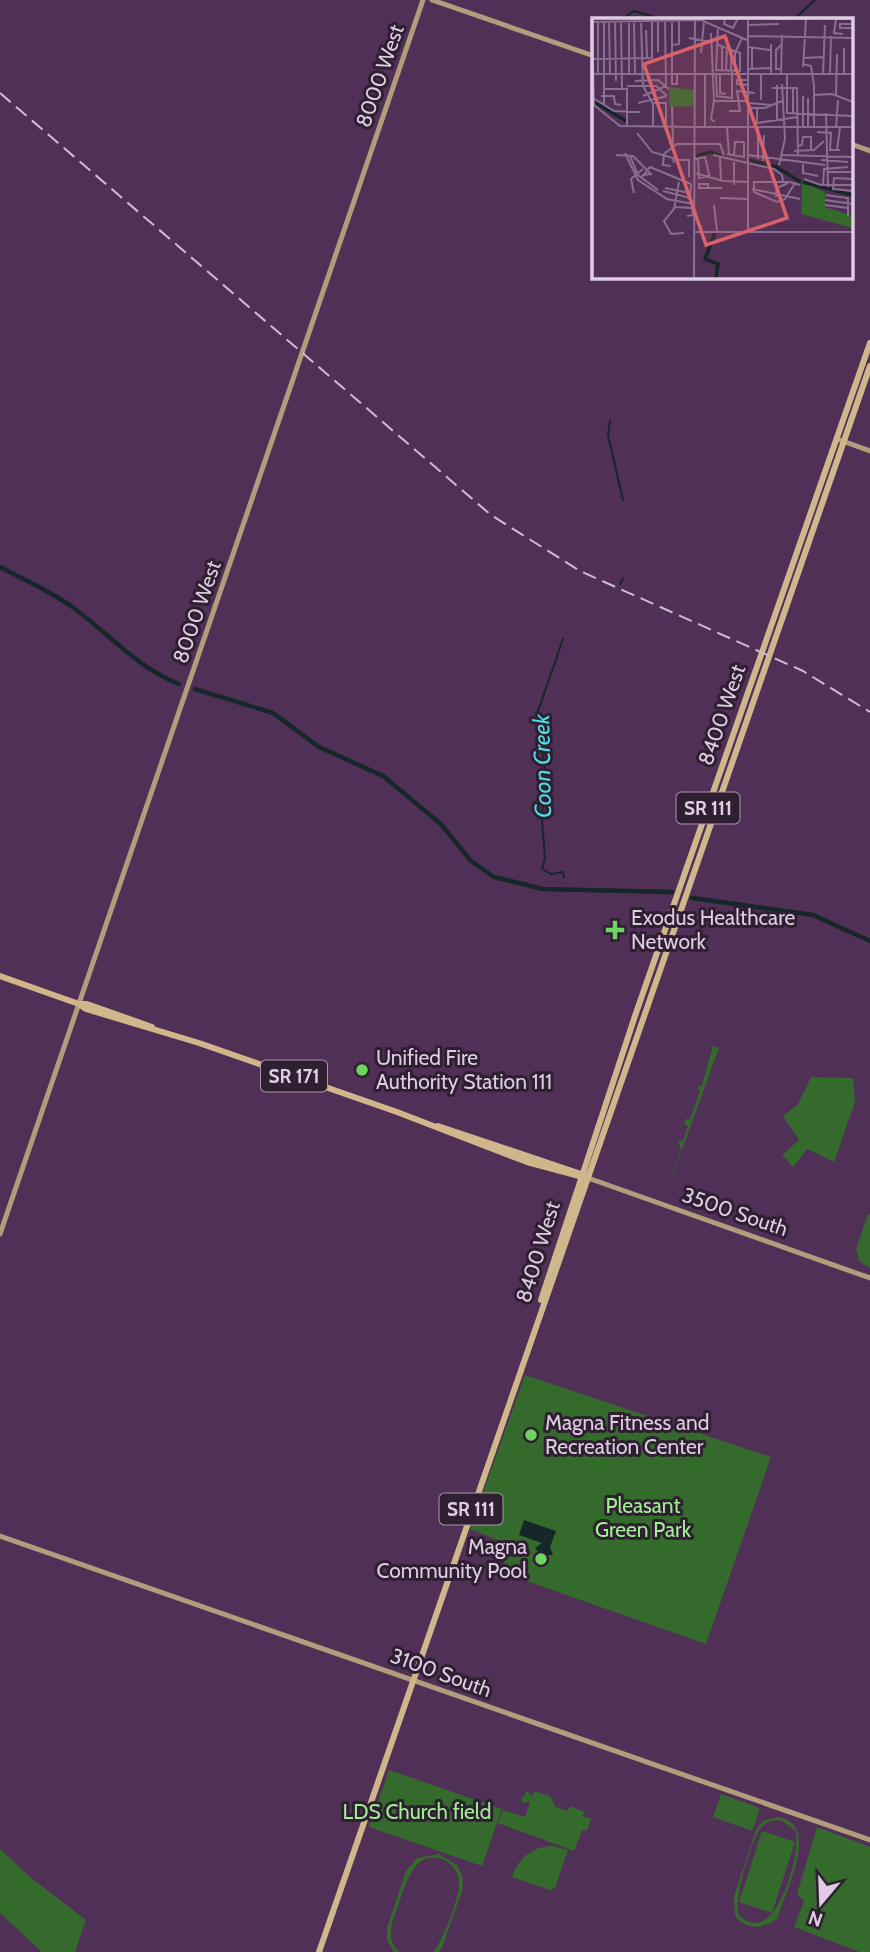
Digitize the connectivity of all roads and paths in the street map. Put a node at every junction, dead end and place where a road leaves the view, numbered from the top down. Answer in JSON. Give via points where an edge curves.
{"nodes":[{"id":1,"x":423,"y":0,"type":"edge"},
{"id":2,"x":432,"y":0,"type":"edge"},
{"id":3,"x":592,"y":56,"type":"edge"},
{"id":4,"x":852,"y":144,"type":"edge"},
{"id":5,"x":870,"y":150,"type":"edge"},
{"id":6,"x":870,"y":343,"type":"edge"},
{"id":7,"x":870,"y":366,"type":"edge"},
{"id":8,"x":840,"y":440,"type":"junction"},
{"id":9,"x":870,"y":451,"type":"edge"},
{"id":10,"x":0,"y":976,"type":"edge"},
{"id":11,"x":79,"y":1004,"type":"junction"},
{"id":12,"x":581,"y":1175,"type":"junction"},
{"id":13,"x":588,"y":1178,"type":"junction"},
{"id":14,"x":0,"y":1234,"type":"edge"},
{"id":15,"x":870,"y":1278,"type":"edge"},
{"id":16,"x":530,"y":1339,"type":"junction"},
{"id":17,"x":0,"y":1536,"type":"edge"},
{"id":18,"x":413,"y":1679,"type":"junction"},
{"id":19,"x":870,"y":1840,"type":"edge"},
{"id":20,"x":319,"y":1952,"type":"edge"}],
"edges":[{"from":1,"to":11,"type":"street","name":"8000 West"},
{"from":2,"to":3,"type":"street"},
{"from":4,"to":5,"type":"street"},
{"from":6,"to":8,"type":"main road","name":"8400 West","number":"SR 111"},
{"from":7,"to":8,"type":"main road","name":"8400 West","number":"SR 111"},
{"from":8,"to":9,"type":"street"},
{"from":8,"to":12,"type":"main road","name":"8400 West","number":"SR 111"},
{"from":8,"to":13,"type":"main road","name":"8400 West","number":"SR 111"},
{"from":10,"to":11,"type":"main road","name":"3500 South","number":"SR 171"},
{"from":11,"to":12,"type":"main road","name":"3500 South","number":"SR 171"},
{"from":11,"to":14,"type":"street","name":"8000 West"},
{"from":12,"to":13,"type":"main road","name":"3500 South","number":"SR 171"},
{"from":12,"to":16,"type":"main road","name":"8400 West","number":"SR 111"},
{"from":13,"to":15,"type":"street","name":"3500 South"},
{"from":13,"to":16,"type":"main road","name":"8400 West","number":"SR 111"},
{"from":16,"to":18,"type":"main road","name":"8400 West","number":"SR 111"},
{"from":17,"to":18,"type":"street","name":"3100 South"},
{"from":18,"to":19,"type":"street","name":"3100 South"},
{"from":18,"to":20,"type":"main road","name":"8400 West","number":"SR 111"}]}
